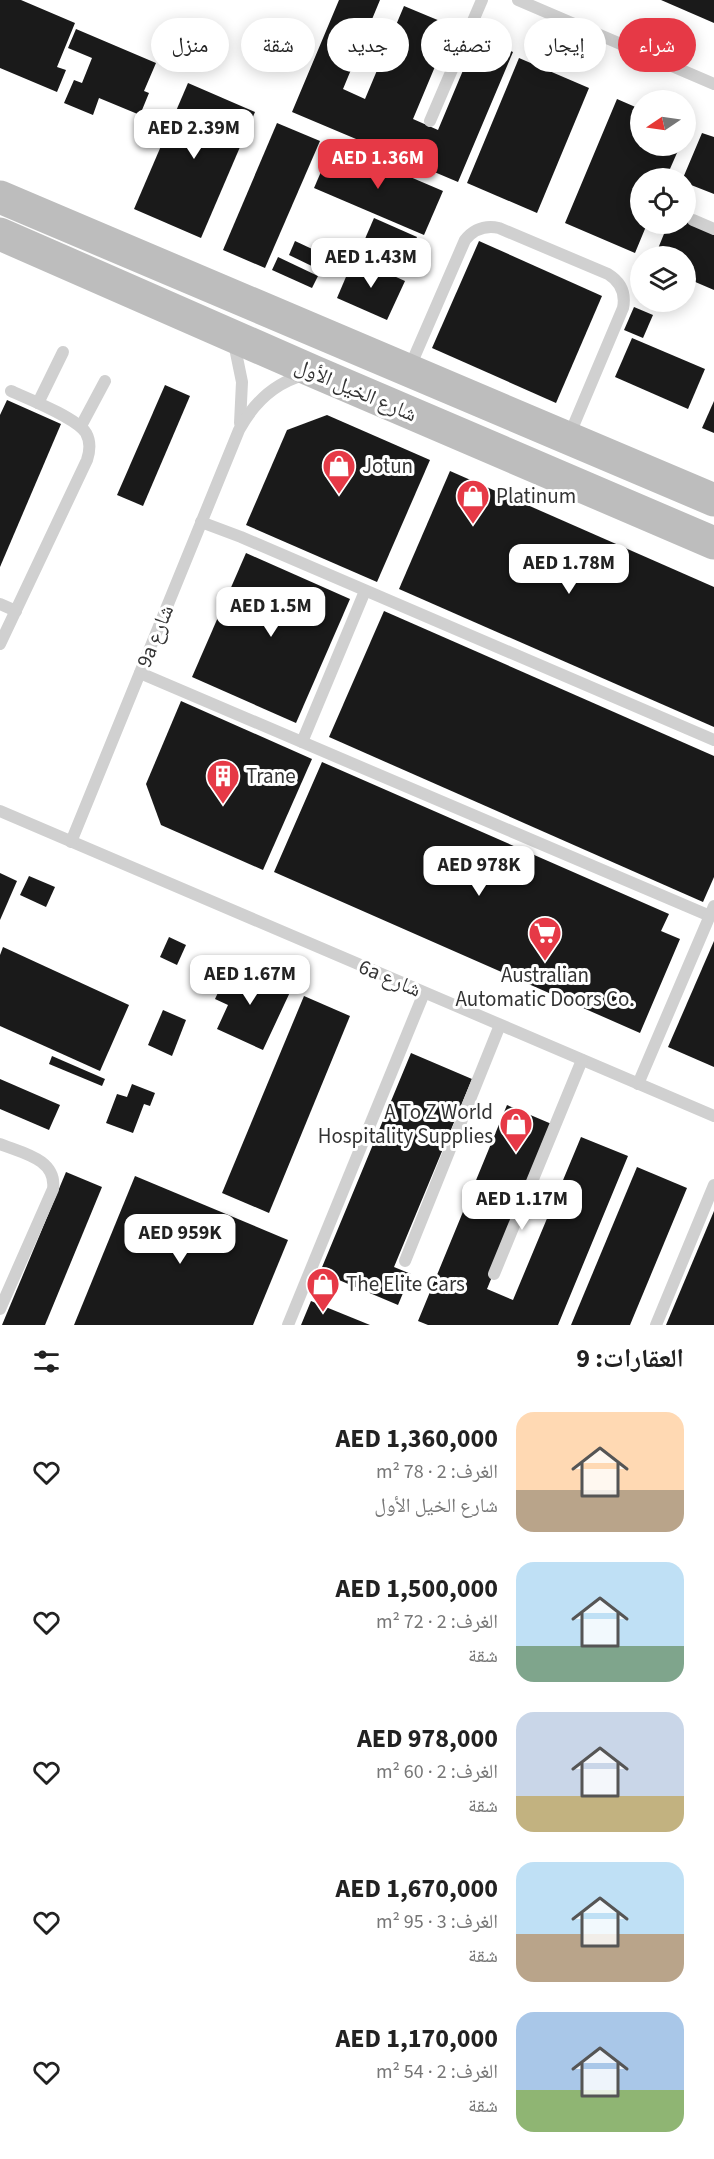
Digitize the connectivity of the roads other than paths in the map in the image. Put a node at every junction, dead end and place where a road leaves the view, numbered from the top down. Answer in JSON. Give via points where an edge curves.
{"nodes":[{"id":1,"x":482,"y":0,"type":"edge"},
{"id":2,"x":518,"y":0,"type":"edge"},
{"id":3,"x":714,"y":84,"type":"edge"},
{"id":4,"x":430,"y":121,"type":"dead end"},
{"id":5,"x":0,"y":197,"type":"edge"},
{"id":6,"x":696,"y":221,"type":"edge"},
{"id":7,"x":714,"y":229,"type":"edge"},
{"id":8,"x":2,"y":241,"type":"edge"},
{"id":9,"x":231,"y":335,"type":"junction"},
{"id":10,"x":63,"y":352,"type":"dead end"},
{"id":11,"x":408,"y":370,"type":"junction"},
{"id":12,"x":315,"y":372,"type":"junction"},
{"id":13,"x":105,"y":381,"type":"dead end"},
{"id":14,"x":11,"y":391,"type":"dead end"},
{"id":15,"x":38,"y":404,"type":"junction"},
{"id":16,"x":81,"y":426,"type":"junction"},
{"id":17,"x":239,"y":430,"type":"junction"},
{"id":18,"x":568,"y":438,"type":"junction"},
{"id":19,"x":714,"y":500,"type":"edge"},
{"id":20,"x":201,"y":522,"type":"junction"},
{"id":21,"x":714,"y":543,"type":"edge"},
{"id":22,"x":365,"y":591,"type":"junction"},
{"id":23,"x":0,"y":604,"type":"edge"},
{"id":24,"x":16,"y":611,"type":"junction"},
{"id":25,"x":0,"y":644,"type":"edge"},
{"id":26,"x":140,"y":673,"type":"junction"},
{"id":27,"x":714,"y":740,"type":"edge"},
{"id":28,"x":302,"y":742,"type":"junction"},
{"id":29,"x":0,"y":811,"type":"edge"},
{"id":30,"x":71,"y":842,"type":"junction"},
{"id":31,"x":712,"y":911,"type":"edge"},
{"id":32,"x":424,"y":993,"type":"junction"},
{"id":33,"x":500,"y":1025,"type":"junction"},
{"id":34,"x":582,"y":1060,"type":"junction"},
{"id":35,"x":638,"y":1084,"type":"junction"},
{"id":36,"x":714,"y":1116,"type":"edge"},
{"id":37,"x":0,"y":1144,"type":"edge"},
{"id":38,"x":714,"y":1185,"type":"edge"},
{"id":39,"x":405,"y":1261,"type":"dead end"},
{"id":40,"x":494,"y":1274,"type":"dead end"},
{"id":41,"x":0,"y":1309,"type":"edge"},
{"id":42,"x":288,"y":1325,"type":"edge"},
{"id":43,"x":656,"y":1325,"type":"edge"}],
"edges":[{"from":1,"to":4,"type":"lane"},
{"from":2,"to":3,"type":"lane"},
{"from":5,"to":11,"type":"main road","name":"شارع الخيل الأول"},
{"from":6,"to":7,"type":"lane"},
{"from":8,"to":9,"type":"main road","name":"شارع الخيل الأول"},
{"from":9,"to":12,"type":"main road","name":"شارع الخيل الأول"},
{"from":9,"to":17,"type":"lane","name":"9a شارع","via":[[242,382]]},
{"from":10,"to":15,"type":"lane"},
{"from":11,"to":18,"type":"main road","name":"شارع الخيل الأول"},
{"from":11,"to":18,"type":"lane","via":[[461,247],[476,230],[499,228],[608,274],[624,292],[624,308]]},
{"from":12,"to":17,"type":"lane","name":"9a شارع","via":[[270,392]]},
{"from":12,"to":21,"type":"main road","name":"شارع الخيل الأول"},
{"from":13,"to":16,"type":"lane"},
{"from":14,"to":15,"type":"lane"},
{"from":15,"to":16,"type":"lane"},
{"from":16,"to":24,"type":"lane","via":[[89,440],[87,460]]},
{"from":17,"to":20,"type":"lane","name":"9a شارع"},
{"from":18,"to":19,"type":"main road","name":"شارع الخيل الأول"},
{"from":20,"to":22,"type":"lane"},
{"from":20,"to":26,"type":"lane","name":"9a شارع"},
{"from":22,"to":27,"type":"lane"},
{"from":22,"to":28,"type":"lane"},
{"from":23,"to":24,"type":"lane"},
{"from":24,"to":25,"type":"lane"},
{"from":26,"to":28,"type":"lane"},
{"from":26,"to":30,"type":"lane","name":"9a شارع"},
{"from":28,"to":31,"type":"lane"},
{"from":29,"to":30,"type":"lane","name":"6a شارع"},
{"from":30,"to":32,"type":"lane","name":"6a شارع"},
{"from":31,"to":35,"type":"lane"},
{"from":32,"to":33,"type":"lane","name":"6a شارع"},
{"from":32,"to":42,"type":"lane"},
{"from":33,"to":34,"type":"lane","name":"6a شارع"},
{"from":33,"to":39,"type":"lane"},
{"from":34,"to":35,"type":"lane","name":"6a شارع"},
{"from":34,"to":40,"type":"lane"},
{"from":35,"to":36,"type":"lane","name":"6a شارع"},
{"from":37,"to":41,"type":"lane","via":[[42,1161],[51,1171],[54,1183]]},
{"from":38,"to":43,"type":"lane"}]}
